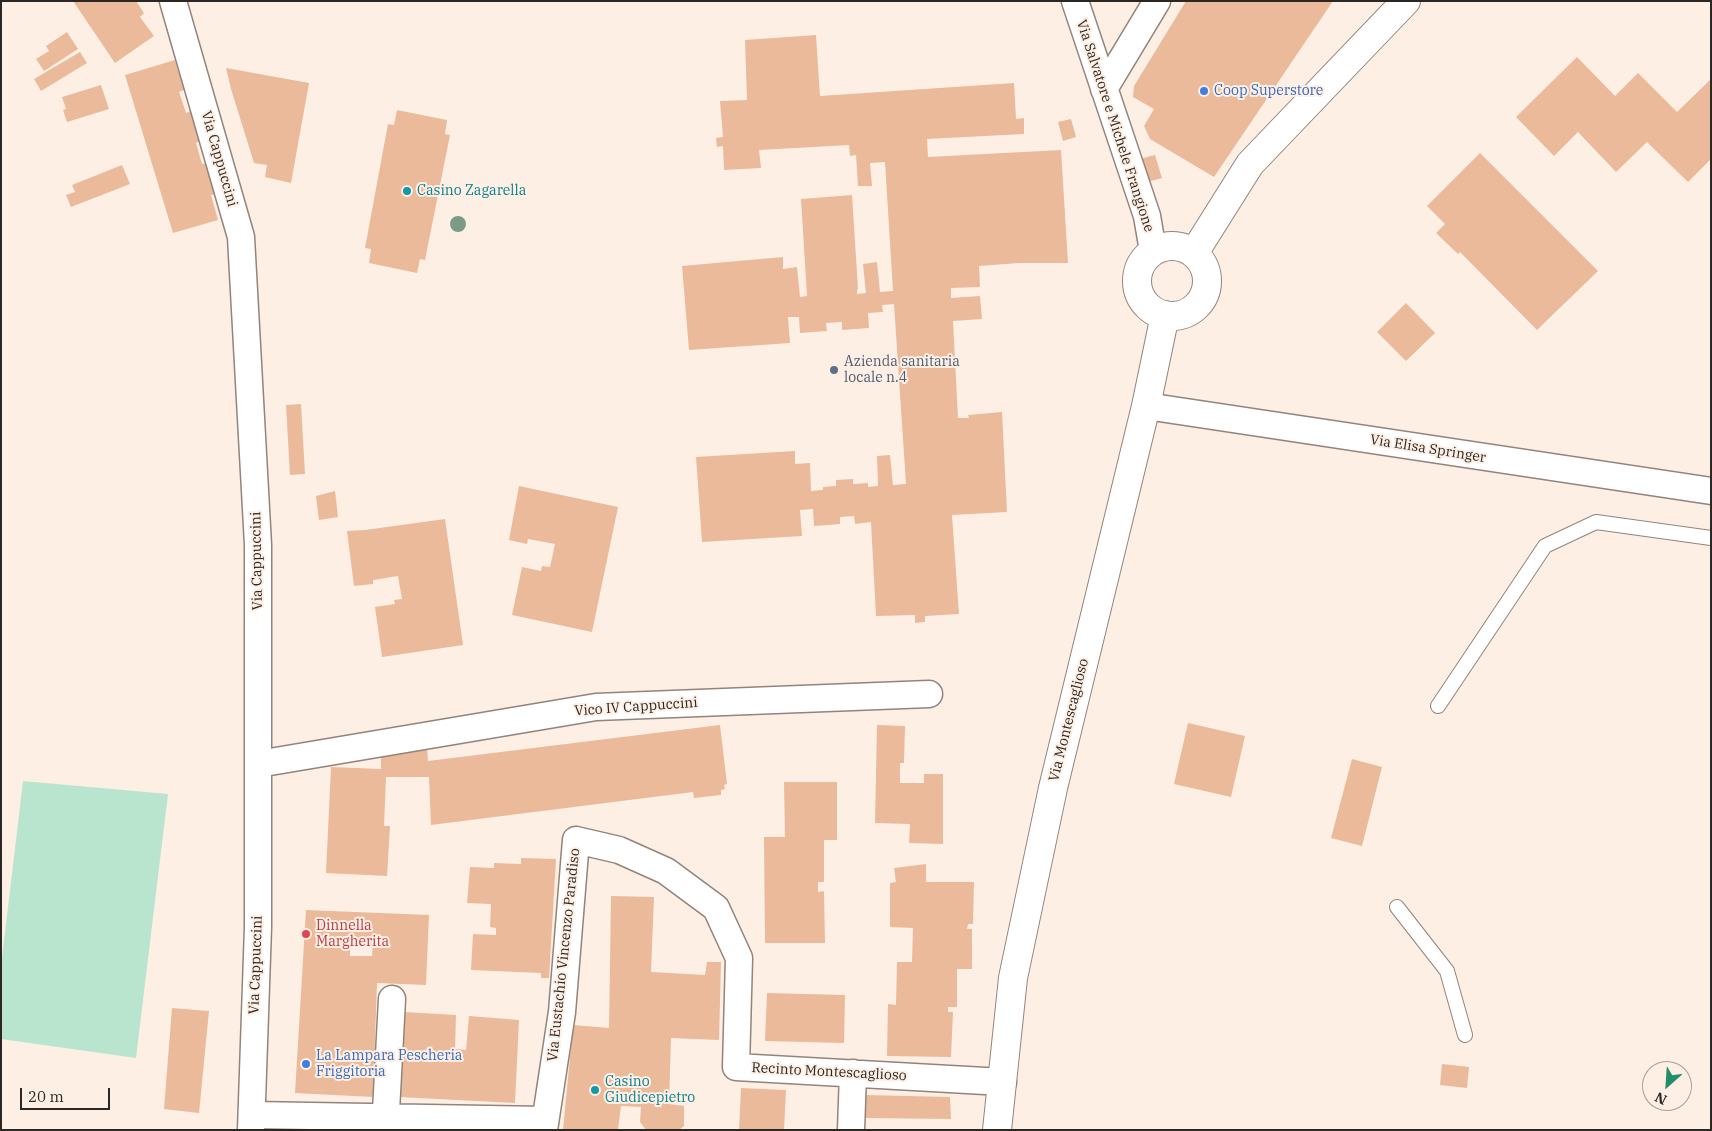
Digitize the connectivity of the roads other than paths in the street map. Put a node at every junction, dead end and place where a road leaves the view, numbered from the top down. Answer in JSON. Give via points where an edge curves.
{"nodes":[{"id":1,"x":173,"y":1,"type":"edge"},
{"id":2,"x":1075,"y":1,"type":"edge"},
{"id":3,"x":1157,"y":1,"type":"edge"},
{"id":4,"x":1406,"y":1,"type":"edge"},
{"id":5,"x":1104,"y":89,"type":"junction"},
{"id":6,"x":1153,"y":251,"type":"junction"},
{"id":7,"x":1194,"y":253,"type":"junction"},
{"id":8,"x":1165,"y":315,"type":"junction"},
{"id":9,"x":1146,"y":406,"type":"junction"},
{"id":10,"x":1711,"y":491,"type":"edge"},
{"id":11,"x":1711,"y":538,"type":"edge"},
{"id":12,"x":929,"y":694,"type":"dead end"},
{"id":13,"x":1438,"y":706,"type":"dead end"},
{"id":14,"x":258,"y":764,"type":"junction"},
{"id":15,"x":576,"y":840,"type":"joint"},
{"id":16,"x":1397,"y":907,"type":"dead end"},
{"id":17,"x":392,"y":999,"type":"dead end"},
{"id":18,"x":1464,"y":1035,"type":"dead end"},
{"id":19,"x":853,"y":1073,"type":"junction"},
{"id":20,"x":1003,"y":1082,"type":"junction"},
{"id":21,"x":251,"y":1122,"type":"edge"},
{"id":22,"x":385,"y":1124,"type":"edge"},
{"id":23,"x":545,"y":1125,"type":"edge"},
{"id":24,"x":851,"y":1130,"type":"edge"},
{"id":25,"x":997,"y":1130,"type":"edge"}],
"edges":[{"from":1,"to":14,"type":"street","name":"Via Cappuccini","via":[[241,237],[258,545]]},
{"from":2,"to":5,"type":"street","name":"Via Salvatore e Michele Frangione"},
{"from":3,"to":5,"type":"street"},
{"from":4,"to":7,"type":"main road","via":[[1250,164]]},
{"from":5,"to":6,"type":"street","name":"Via Salvatore e Michele Frangione","via":[[1146,216]]},
{"from":6,"to":7,"type":"main road","via":[[1177,246]]},
{"from":6,"to":8,"type":"main road","via":[[1144,258],[1139,269],[1138,292],[1144,303]]},
{"from":7,"to":8,"type":"main road","via":[[1207,276],[1203,298],[1188,313]]},
{"from":8,"to":9,"type":"main road","name":"Via Montescaglioso"},
{"from":9,"to":10,"type":"street","name":"Via Elisa Springer"},
{"from":9,"to":20,"type":"main road","name":"Via Montescaglioso","via":[[1053,788],[1013,978]]},
{"from":11,"to":13,"type":"lane","via":[[1596,522],[1545,546]]},
{"from":12,"to":14,"type":"street","name":"Vico IV Cappuccini","via":[[596,707]]},
{"from":14,"to":21,"type":"street","name":"Via Cappuccini","via":[[258,927]]},
{"from":15,"to":19,"type":"street","name":"Recinto Montescaglioso","via":[[619,850],[666,871],[716,908],[739,958],[736,1067]]},
{"from":15,"to":23,"type":"street","name":"Via Eustachio Vincenzo Paradiso","via":[[562,1012]]},
{"from":16,"to":18,"type":"lane","via":[[1447,971]]},
{"from":17,"to":22,"type":"street"},
{"from":19,"to":20,"type":"street","name":"Recinto Montescaglioso"},
{"from":19,"to":24,"type":"street"},
{"from":20,"to":25,"type":"main road","name":"Via Montescaglioso"},
{"from":21,"to":22,"type":"street"},
{"from":22,"to":23,"type":"street"}]}
